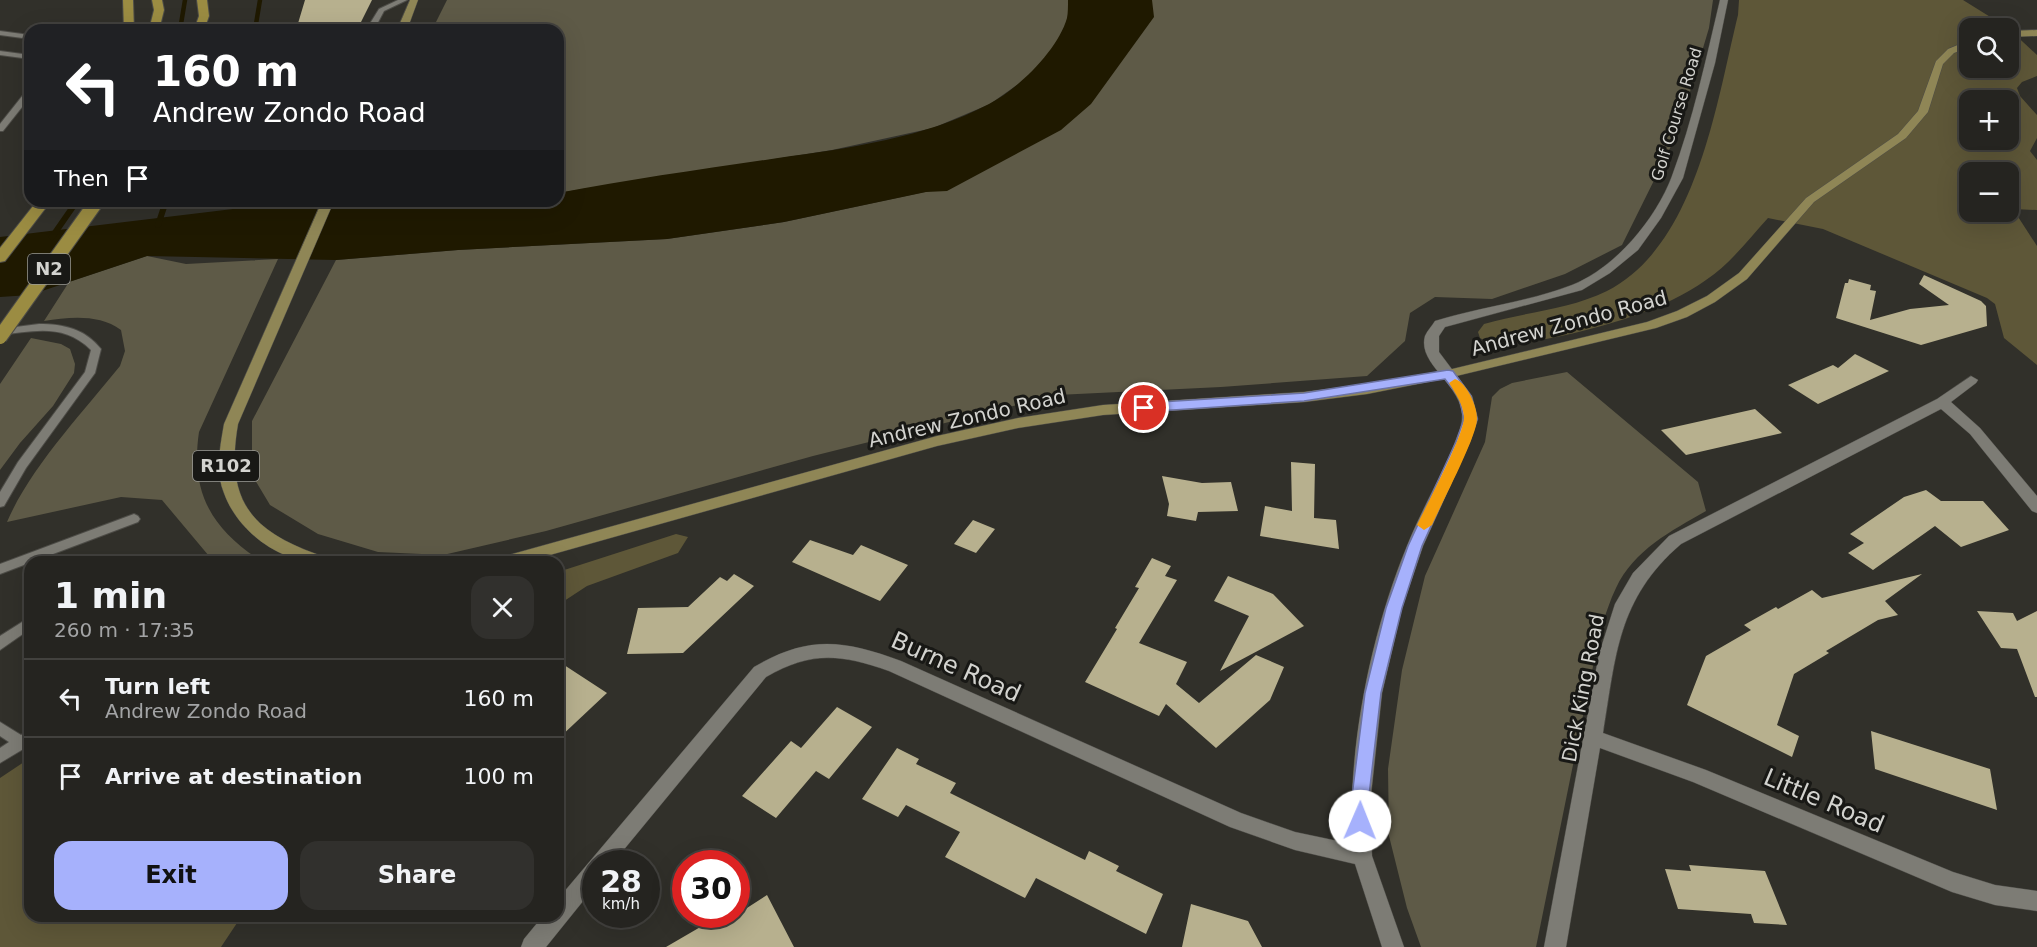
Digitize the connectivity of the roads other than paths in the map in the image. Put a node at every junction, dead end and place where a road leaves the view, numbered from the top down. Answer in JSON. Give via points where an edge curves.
{"nodes":[{"id":1,"x":128,"y":0,"type":"edge"},
{"id":2,"x":157,"y":0,"type":"edge"},
{"id":3,"x":202,"y":0,"type":"edge"},
{"id":4,"x":208,"y":0,"type":"edge"},
{"id":5,"x":404,"y":0,"type":"edge"},
{"id":6,"x":414,"y":0,"type":"edge"},
{"id":7,"x":1724,"y":0,"type":"edge"},
{"id":8,"x":204,"y":16,"type":"junction"},
{"id":9,"x":129,"y":24,"type":"edge"},
{"id":10,"x":156,"y":24,"type":"edge"},
{"id":11,"x":201,"y":24,"type":"edge"},
{"id":12,"x":373,"y":24,"type":"edge"},
{"id":13,"x":404,"y":24,"type":"edge"},
{"id":14,"x":0,"y":33,"type":"edge"},
{"id":15,"x":2037,"y":33,"type":"edge"},
{"id":16,"x":2019,"y":34,"type":"edge"},
{"id":17,"x":24,"y":36,"type":"edge"},
{"id":18,"x":1959,"y":48,"type":"edge"},
{"id":19,"x":0,"y":53,"type":"edge"},
{"id":20,"x":24,"y":56,"type":"edge"},
{"id":21,"x":24,"y":99,"type":"edge"},
{"id":22,"x":0,"y":129,"type":"edge"},
{"id":23,"x":39,"y":207,"type":"edge"},
{"id":24,"x":93,"y":207,"type":"edge"},
{"id":25,"x":325,"y":207,"type":"edge"},
{"id":26,"x":0,"y":258,"type":"edge"},
{"id":27,"x":0,"y":332,"type":"edge"},
{"id":28,"x":0,"y":337,"type":"edge"},
{"id":29,"x":1448,"y":374,"type":"junction"},
{"id":30,"x":1971,"y":380,"type":"dead end"},
{"id":31,"x":1942,"y":402,"type":"junction"},
{"id":32,"x":0,"y":503,"type":"edge"},
{"id":33,"x":2037,"y":507,"type":"edge"},
{"id":34,"x":134,"y":519,"type":"dead end"},
{"id":35,"x":35,"y":556,"type":"edge"},
{"id":36,"x":300,"y":556,"type":"edge"},
{"id":37,"x":531,"y":556,"type":"edge"},
{"id":38,"x":24,"y":560,"type":"edge"},
{"id":39,"x":0,"y":569,"type":"edge"},
{"id":40,"x":24,"y":626,"type":"edge"},
{"id":41,"x":0,"y":644,"type":"edge"},
{"id":42,"x":0,"y":728,"type":"edge"},
{"id":43,"x":1594,"y":738,"type":"junction"},
{"id":44,"x":24,"y":740,"type":"edge"},
{"id":45,"x":24,"y":741,"type":"edge"},
{"id":46,"x":0,"y":756,"type":"edge"},
{"id":47,"x":611,"y":850,"type":"edge"},
{"id":48,"x":1362,"y":856,"type":"junction"},
{"id":49,"x":582,"y":885,"type":"edge"},
{"id":50,"x":2037,"y":901,"type":"edge"},
{"id":51,"x":564,"y":907,"type":"edge"},
{"id":52,"x":552,"y":922,"type":"edge"},
{"id":53,"x":532,"y":947,"type":"edge"},
{"id":54,"x":1393,"y":947,"type":"edge"},
{"id":55,"x":1555,"y":947,"type":"edge"}],
"edges":[{"from":1,"to":9,"type":"highway"},
{"from":2,"to":10,"type":"highway"},
{"from":3,"to":8,"type":"highway"},
{"from":4,"to":8,"type":"highway"},
{"from":5,"to":12,"type":"lane","via":[[381,10]]},
{"from":6,"to":13,"type":"main road"},
{"from":7,"to":29,"type":"street","name":"Golf Course Road","via":[[1677,178],[1655,219],[1634,247],[1578,287],[1440,324],[1432,336],[1432,352]]},
{"from":8,"to":11,"type":"highway"},
{"from":14,"to":17,"type":"lane"},
{"from":15,"to":16,"type":"main road"},
{"from":18,"to":29,"type":"main road","name":"Andrew Zondo Road","via":[[1939,63],[1923,112],[1902,136],[1810,200],[1743,276],[1711,299],[1652,325]]},
{"from":19,"to":20,"type":"lane"},
{"from":21,"to":22,"type":"lane"},
{"from":23,"to":26,"type":"highway","number":"N2"},
{"from":24,"to":28,"type":"highway","number":"N2","bridge":true},
{"from":25,"to":36,"type":"main road","number":"R102","via":[[231,424],[226,450],[226,477],[233,499],[250,524]]},
{"from":27,"to":32,"type":"lane","via":[[48,326],[87,337],[96,349],[90,373],[22,465]]},
{"from":29,"to":37,"type":"main road","name":"Andrew Zondo Road","via":[[1304,397],[1103,410],[1018,423],[746,493]]},
{"from":29,"to":48,"type":"street","via":[[1465,396],[1471,419],[1415,546],[1391,619],[1370,715],[1360,804]]},
{"from":30,"to":31,"type":"street","name":"Dick King Road"},
{"from":31,"to":33,"type":"street","via":[[1975,431]]},
{"from":31,"to":43,"type":"street","name":"Dick King Road","via":[[1675,540],[1653,558],[1636,579],[1618,614]]},
{"from":34,"to":35,"type":"lane"},
{"from":38,"to":39,"type":"lane"},
{"from":40,"to":41,"type":"lane"},
{"from":42,"to":44,"type":"lane"},
{"from":43,"to":50,"type":"street","name":"Little Road","via":[[1699,776],[1952,882],[1995,895]]},
{"from":43,"to":55,"type":"street","name":"Dick King Road"},
{"from":45,"to":46,"type":"lane"},
{"from":47,"to":48,"type":"street","name":"Burne Road","via":[[760,672],[806,651],[837,649],[895,666],[1237,821],[1295,841]]},
{"from":48,"to":54,"type":"street"},
{"from":49,"to":51,"type":"street"},
{"from":52,"to":53,"type":"street"}]}
